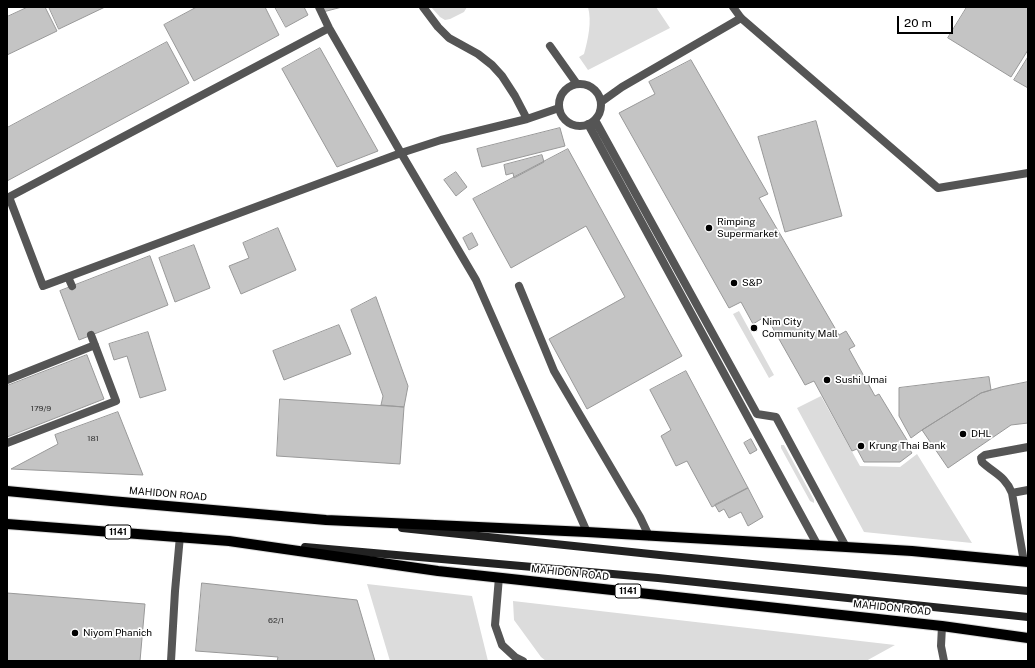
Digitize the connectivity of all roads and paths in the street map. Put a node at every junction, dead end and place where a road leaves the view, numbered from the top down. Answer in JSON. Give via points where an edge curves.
{"nodes":[{"id":1,"x":318,"y":7,"type":"edge"},
{"id":2,"x":423,"y":7,"type":"edge"},
{"id":3,"x":733,"y":7,"type":"edge"},
{"id":4,"x":741,"y":18,"type":"junction"},
{"id":5,"x":329,"y":28,"type":"junction"},
{"id":6,"x":550,"y":46,"type":"dead end"},
{"id":7,"x":577,"y":84,"type":"junction"},
{"id":8,"x":601,"y":102,"type":"junction"},
{"id":9,"x":559,"y":108,"type":"junction"},
{"id":10,"x":527,"y":119,"type":"junction"},
{"id":11,"x":592,"y":122,"type":"junction"},
{"id":12,"x":401,"y":153,"type":"junction"},
{"id":13,"x":1028,"y":173,"type":"edge"},
{"id":14,"x":68,"y":277,"type":"junction"},
{"id":15,"x":72,"y":286,"type":"dead end"},
{"id":16,"x":519,"y":286,"type":"dead end"},
{"id":17,"x":91,"y":335,"type":"dead end"},
{"id":18,"x":94,"y":345,"type":"junction"},
{"id":19,"x":7,"y":380,"type":"edge"},
{"id":20,"x":7,"y":443,"type":"edge"},
{"id":21,"x":1028,"y":447,"type":"edge"},
{"id":22,"x":1028,"y":490,"type":"edge"},
{"id":23,"x":7,"y":491,"type":"edge"},
{"id":24,"x":1012,"y":493,"type":"junction"},
{"id":25,"x":326,"y":520,"type":"junction"},
{"id":26,"x":7,"y":524,"type":"edge"},
{"id":27,"x":587,"y":532,"type":"junction"},
{"id":28,"x":180,"y":536,"type":"junction"},
{"id":29,"x":649,"y":536,"type":"junction"},
{"id":30,"x":229,"y":541,"type":"junction"},
{"id":31,"x":818,"y":546,"type":"junction"},
{"id":32,"x":846,"y":547,"type":"junction"},
{"id":33,"x":1026,"y":562,"type":"edge"},
{"id":34,"x":499,"y":577,"type":"junction"},
{"id":35,"x":1028,"y":591,"type":"edge"},
{"id":36,"x":1028,"y":617,"type":"edge"},
{"id":37,"x":942,"y":626,"type":"junction"},
{"id":38,"x":1025,"y":636,"type":"edge"},
{"id":39,"x":171,"y":661,"type":"edge"},
{"id":40,"x":523,"y":661,"type":"edge"},
{"id":41,"x":944,"y":661,"type":"edge"}],
"edges":[{"from":1,"to":5,"type":"street"},
{"from":2,"to":10,"type":"street","via":[[448,38],[492,64],[515,96]]},
{"from":3,"to":4,"type":"street"},
{"from":4,"to":8,"type":"street","via":[[622,87]]},
{"from":4,"to":13,"type":"street","via":[[938,188]]},
{"from":5,"to":12,"type":"street"},
{"from":5,"to":14,"type":"street","via":[[9,197],[42,286]]},
{"from":6,"to":7,"type":"street"},
{"from":7,"to":8,"type":"street","via":[[593,87]]},
{"from":7,"to":9,"type":"street","via":[[569,86],[563,92]]},
{"from":8,"to":11,"type":"street","via":[[598,118]]},
{"from":9,"to":10,"type":"street"},
{"from":9,"to":11,"type":"street","via":[[562,116],[575,126],[584,126]]},
{"from":10,"to":12,"type":"street","via":[[441,140]]},
{"from":11,"to":31,"type":"street"},
{"from":11,"to":32,"type":"street","via":[[757,414],[776,417]]},
{"from":12,"to":14,"type":"street"},
{"from":12,"to":27,"type":"street","via":[[476,280]]},
{"from":14,"to":15,"type":"street"},
{"from":16,"to":29,"type":"street","via":[[554,371]]},
{"from":17,"to":18,"type":"street"},
{"from":18,"to":19,"type":"street"},
{"from":18,"to":20,"type":"street","via":[[116,401]]},
{"from":21,"to":24,"type":"street","via":[[985,455],[981,458],[982,462],[1004,480]]},
{"from":22,"to":24,"type":"street"},
{"from":23,"to":25,"type":"main road","name":"MAHIDON ROAD"},
{"from":24,"to":33,"type":"street"},
{"from":25,"to":27,"type":"main road","name":"MAHIDON ROAD"},
{"from":25,"to":35,"type":"main road","name":"MAHIDON ROAD"},
{"from":26,"to":28,"type":"main road","name":"MAHIDON ROAD","number":"1141"},
{"from":27,"to":29,"type":"main road","name":"MAHIDON ROAD"},
{"from":28,"to":30,"type":"main road","name":"MAHIDON ROAD","number":"1141"},
{"from":28,"to":39,"type":"street"},
{"from":29,"to":31,"type":"main road","name":"MAHIDON ROAD"},
{"from":30,"to":34,"type":"main road","name":"MAHIDON ROAD","number":"1141","via":[[438,571]]},
{"from":30,"to":36,"type":"main road","name":"MAHIDON ROAD","number":"1141","via":[[658,578]]},
{"from":31,"to":32,"type":"main road","name":"MAHIDON ROAD"},
{"from":32,"to":33,"type":"main road","name":"MAHIDON ROAD"},
{"from":34,"to":37,"type":"main road","name":"MAHIDON ROAD","number":"1141"},
{"from":34,"to":40,"type":"street","via":[[495,625],[502,645]]},
{"from":37,"to":38,"type":"main road","name":"MAHIDON ROAD","number":"1141"},
{"from":37,"to":41,"type":"street","via":[[941,646]]}]}
